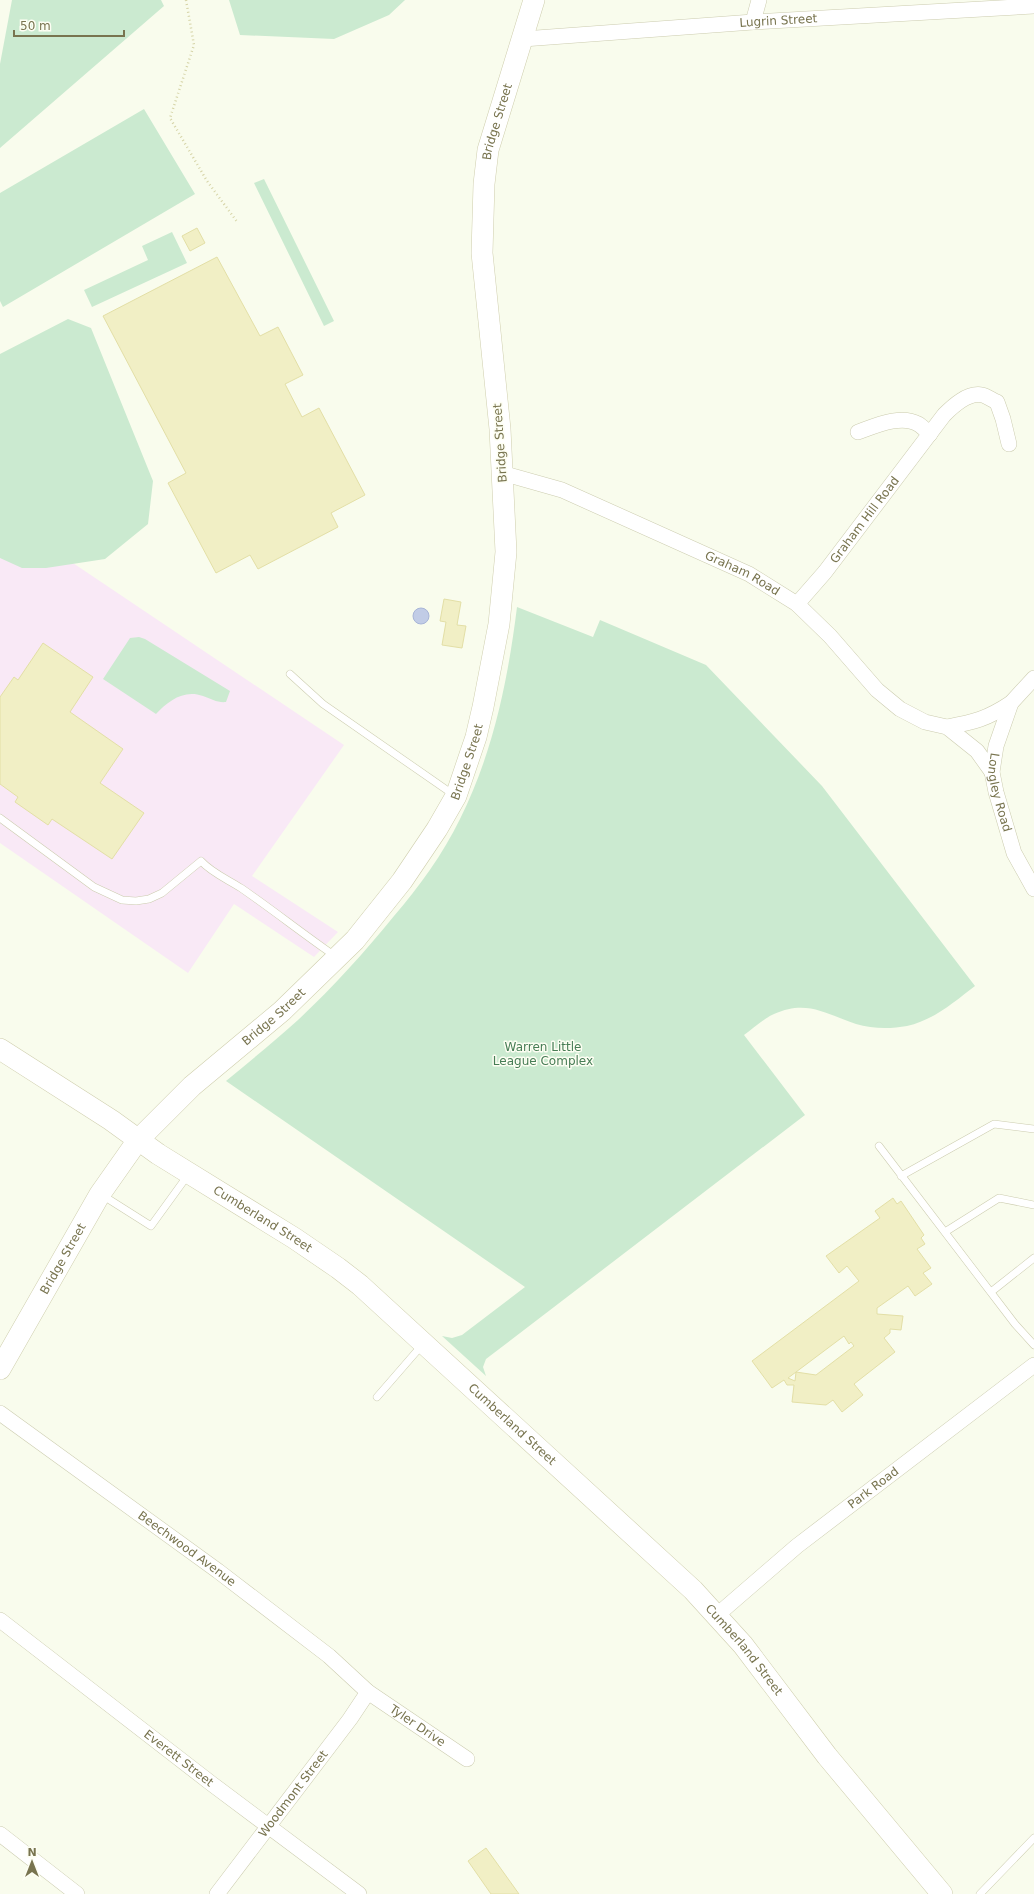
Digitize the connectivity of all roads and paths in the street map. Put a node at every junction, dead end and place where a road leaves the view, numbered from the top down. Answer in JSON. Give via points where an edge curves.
{"nodes":[{"id":1,"x":186,"y":0,"type":"edge"},
{"id":2,"x":534,"y":0,"type":"edge"},
{"id":3,"x":759,"y":0,"type":"edge"},
{"id":4,"x":1034,"y":6,"type":"edge"},
{"id":5,"x":753,"y":22,"type":"junction"},
{"id":6,"x":523,"y":39,"type":"junction"},
{"id":7,"x":238,"y":223,"type":"dead end"},
{"id":8,"x":858,"y":432,"type":"dead end"},
{"id":9,"x":930,"y":434,"type":"junction"},
{"id":10,"x":1009,"y":444,"type":"dead end"},
{"id":11,"x":502,"y":473,"type":"junction"},
{"id":12,"x":797,"y":604,"type":"junction"},
{"id":13,"x":290,"y":674,"type":"dead end"},
{"id":14,"x":1034,"y":678,"type":"edge"},
{"id":15,"x":1011,"y":703,"type":"junction"},
{"id":16,"x":946,"y":727,"type":"junction"},
{"id":17,"x":992,"y":772,"type":"junction"},
{"id":18,"x":456,"y":796,"type":"junction"},
{"id":19,"x":0,"y":818,"type":"edge"},
{"id":20,"x":1034,"y":889,"type":"edge"},
{"id":21,"x":337,"y":958,"type":"junction"},
{"id":22,"x":0,"y":1048,"type":"edge"},
{"id":23,"x":1034,"y":1130,"type":"edge"},
{"id":24,"x":138,"y":1140,"type":"junction"},
{"id":25,"x":879,"y":1146,"type":"dead end"},
{"id":26,"x":189,"y":1174,"type":"junction"},
{"id":27,"x":901,"y":1176,"type":"junction"},
{"id":28,"x":100,"y":1194,"type":"junction"},
{"id":29,"x":1034,"y":1205,"type":"edge"},
{"id":30,"x":945,"y":1232,"type":"junction"},
{"id":31,"x":1034,"y":1258,"type":"edge"},
{"id":32,"x":990,"y":1292,"type":"junction"},
{"id":33,"x":423,"y":1344,"type":"junction"},
{"id":34,"x":1034,"y":1346,"type":"edge"},
{"id":35,"x":1034,"y":1365,"type":"edge"},
{"id":36,"x":0,"y":1369,"type":"edge"},
{"id":37,"x":377,"y":1397,"type":"dead end"},
{"id":38,"x":0,"y":1413,"type":"edge"},
{"id":39,"x":716,"y":1616,"type":"junction"},
{"id":40,"x":0,"y":1620,"type":"edge"},
{"id":41,"x":368,"y":1692,"type":"junction"},
{"id":42,"x":467,"y":1760,"type":"dead end"},
{"id":43,"x":268,"y":1825,"type":"junction"},
{"id":44,"x":0,"y":1834,"type":"edge"},
{"id":45,"x":1034,"y":1838,"type":"edge"},
{"id":46,"x":77,"y":1894,"type":"edge"},
{"id":47,"x":217,"y":1894,"type":"edge"},
{"id":48,"x":359,"y":1894,"type":"edge"},
{"id":49,"x":942,"y":1894,"type":"edge"},
{"id":50,"x":980,"y":1894,"type":"edge"}],
"edges":[{"from":1,"to":7,"type":"path","via":[[194,44],[170,118],[207,180]]},
{"from":2,"to":6,"type":"street","name":"Bridge Street"},
{"from":3,"to":5,"type":"street"},
{"from":4,"to":5,"type":"street","name":"Lugrin Street"},
{"from":5,"to":6,"type":"street","name":"Lugrin Street"},
{"from":6,"to":11,"type":"street","name":"Bridge Street","via":[[488,150],[484,196],[482,253]]},
{"from":8,"to":9,"type":"street","via":[[884,423],[904,420],[918,423]]},
{"from":9,"to":10,"type":"street","name":"Graham Hill Road","via":[[954,405],[966,398],[982,395],[997,402]]},
{"from":9,"to":12,"type":"street","name":"Graham Hill Road","via":[[825,572]]},
{"from":11,"to":12,"type":"street","name":"Graham Road","via":[[562,490],[700,550],[749,574]]},
{"from":11,"to":18,"type":"street","name":"Bridge Street","via":[[506,552],[500,624],[476,737]]},
{"from":12,"to":16,"type":"street","name":"Graham Road","via":[[830,636],[877,690],[900,709],[925,722]]},
{"from":13,"to":18,"type":"lane","via":[[322,704]]},
{"from":14,"to":15,"type":"street","name":"Longley Road"},
{"from":15,"to":16,"type":"street","name":"Graham Road","via":[[991,716]]},
{"from":15,"to":17,"type":"street","name":"Longley Road","via":[[996,746]]},
{"from":16,"to":17,"type":"street","name":"Graham Road","via":[[977,751]]},
{"from":17,"to":20,"type":"street","name":"Longley Road","via":[[1014,853]]},
{"from":18,"to":21,"type":"street","name":"Bridge Street","via":[[402,881],[355,940]]},
{"from":19,"to":21,"type":"lane","via":[[94,887],[122,900],[149,899],[162,893],[200,861],[210,871],[242,888]]},
{"from":21,"to":24,"type":"street","name":"Bridge Street","via":[[282,1011],[192,1086]]},
{"from":22,"to":24,"type":"street","name":"Cumberland Street"},
{"from":23,"to":27,"type":"lane","via":[[994,1124]]},
{"from":24,"to":26,"type":"street","name":"Cumberland Street"},
{"from":24,"to":28,"type":"street","name":"Bridge Street"},
{"from":25,"to":27,"type":"lane"},
{"from":26,"to":28,"type":"lane","via":[[151,1226]]},
{"from":26,"to":33,"type":"street","name":"Cumberland Street","via":[[338,1268]]},
{"from":27,"to":30,"type":"lane"},
{"from":28,"to":36,"type":"street","name":"Bridge Street"},
{"from":29,"to":30,"type":"lane","via":[[998,1198]]},
{"from":30,"to":32,"type":"lane"},
{"from":31,"to":32,"type":"lane"},
{"from":32,"to":34,"type":"lane"},
{"from":33,"to":37,"type":"lane"},
{"from":33,"to":39,"type":"street","name":"Cumberland Street","via":[[693,1590]]},
{"from":35,"to":39,"type":"street","name":"Park Road","via":[[797,1546]]},
{"from":38,"to":41,"type":"street","name":"Beechwood Avenue","via":[[218,1571],[329,1656]]},
{"from":39,"to":49,"type":"street","name":"Cumberland Street","via":[[743,1645],[827,1756]]},
{"from":40,"to":43,"type":"street","name":"Everett Street"},
{"from":41,"to":42,"type":"street","name":"Tyler Drive"},
{"from":41,"to":43,"type":"street","name":"Woodmont Street"},
{"from":43,"to":47,"type":"street","name":"Woodmont Street"},
{"from":43,"to":48,"type":"street","name":"Everett Street"},
{"from":44,"to":46,"type":"street"},
{"from":45,"to":50,"type":"lane"}]}
